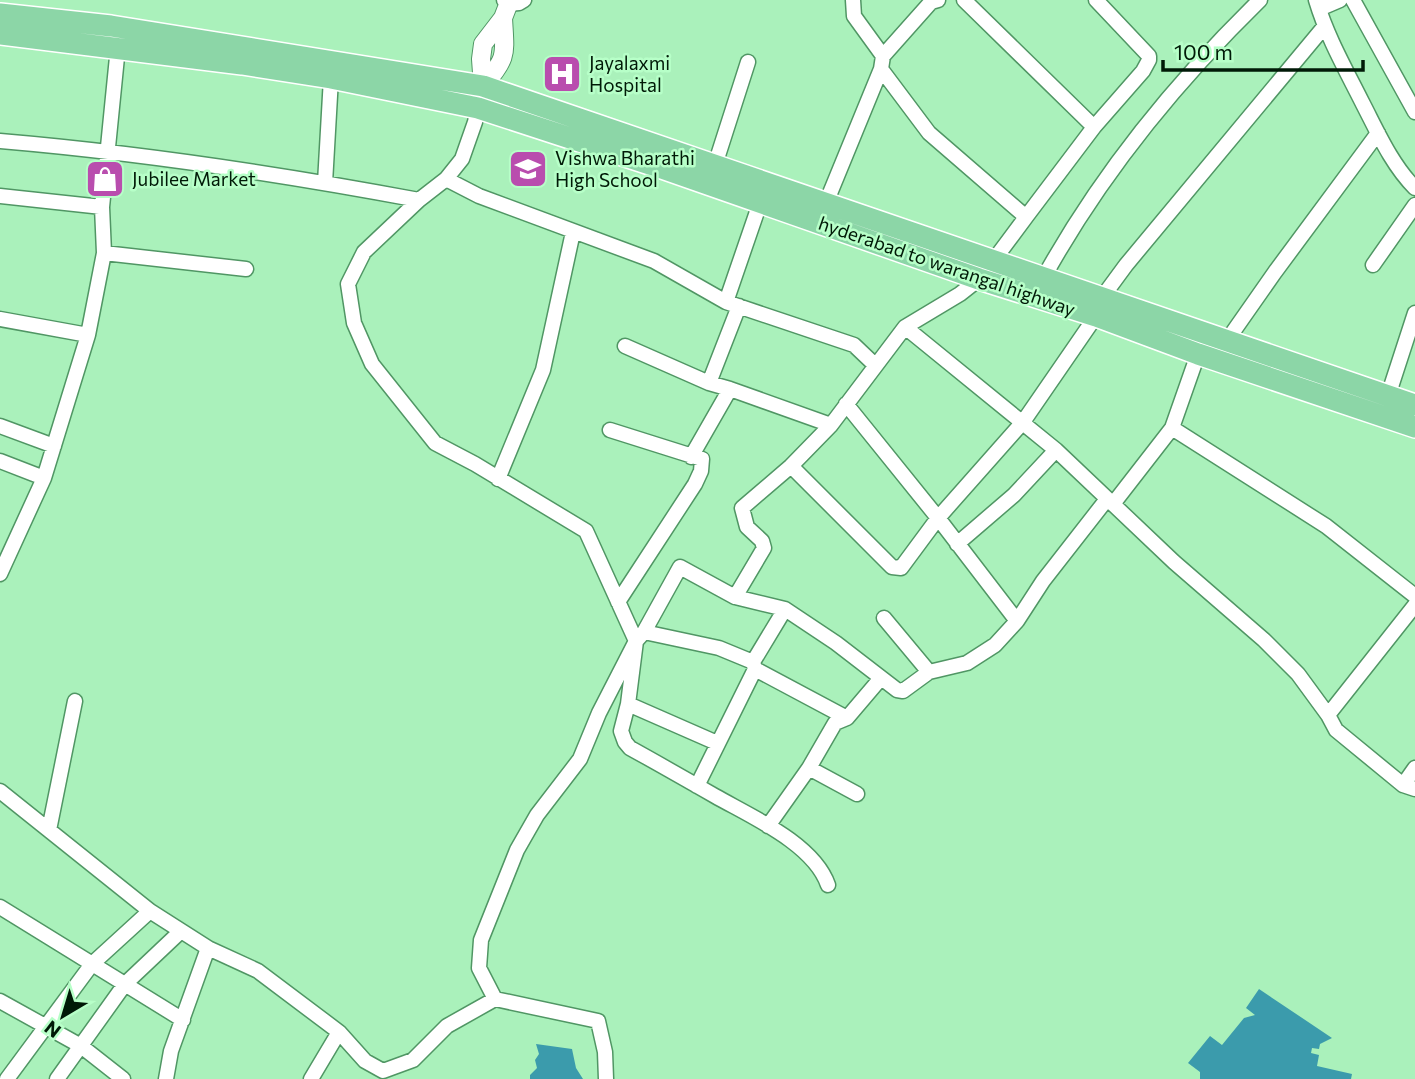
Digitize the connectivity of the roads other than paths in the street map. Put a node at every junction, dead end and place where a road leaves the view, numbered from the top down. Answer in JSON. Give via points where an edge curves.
{"nodes":[{"id":1,"x":853,"y":0,"type":"edge"},
{"id":2,"x":938,"y":0,"type":"edge"},
{"id":3,"x":964,"y":0,"type":"edge"},
{"id":4,"x":1096,"y":0,"type":"edge"},
{"id":5,"x":1340,"y":0,"type":"edge"},
{"id":6,"x":1353,"y":0,"type":"edge"},
{"id":7,"x":1252,"y":2,"type":"edge"},
{"id":8,"x":510,"y":4,"type":"edge"},
{"id":9,"x":1317,"y":5,"type":"edge"},
{"id":10,"x":0,"y":13,"type":"edge"},
{"id":11,"x":1324,"y":27,"type":"junction"},
{"id":12,"x":0,"y":34,"type":"edge"},
{"id":13,"x":118,"y":47,"type":"junction"},
{"id":14,"x":748,"y":62,"type":"dead end"},
{"id":15,"x":882,"y":62,"type":"junction"},
{"id":16,"x":331,"y":78,"type":"junction"},
{"id":17,"x":483,"y":86,"type":"junction"},
{"id":18,"x":478,"y":107,"type":"junction"},
{"id":19,"x":1415,"y":112,"type":"edge"},
{"id":20,"x":1094,"y":127,"type":"junction"},
{"id":21,"x":1378,"y":133,"type":"junction"},
{"id":22,"x":0,"y":141,"type":"edge"},
{"id":23,"x":109,"y":150,"type":"junction"},
{"id":24,"x":715,"y":165,"type":"junction"},
{"id":25,"x":446,"y":179,"type":"junction"},
{"id":26,"x":325,"y":183,"type":"junction"},
{"id":27,"x":1415,"y":188,"type":"edge"},
{"id":28,"x":0,"y":196,"type":"edge"},
{"id":29,"x":419,"y":200,"type":"junction"},
{"id":30,"x":760,"y":203,"type":"junction"},
{"id":31,"x":826,"y":203,"type":"junction"},
{"id":32,"x":1415,"y":205,"type":"edge"},
{"id":33,"x":102,"y":206,"type":"junction"},
{"id":34,"x":1026,"y":217,"type":"junction"},
{"id":35,"x":573,"y":232,"type":"junction"},
{"id":36,"x":104,"y":253,"type":"junction"},
{"id":37,"x":994,"y":260,"type":"junction"},
{"id":38,"x":1373,"y":265,"type":"dead end"},
{"id":39,"x":246,"y":270,"type":"dead end"},
{"id":40,"x":1044,"y":277,"type":"junction"},
{"id":41,"x":979,"y":279,"type":"junction"},
{"id":42,"x":733,"y":304,"type":"junction"},
{"id":43,"x":1098,"y":308,"type":"junction"},
{"id":44,"x":1415,"y":313,"type":"edge"},
{"id":45,"x":0,"y":319,"type":"edge"},
{"id":46,"x":905,"y":327,"type":"junction"},
{"id":47,"x":1412,"y":329,"type":"edge"},
{"id":48,"x":89,"y":335,"type":"junction"},
{"id":49,"x":1226,"y":342,"type":"junction"},
{"id":50,"x":625,"y":346,"type":"dead end"},
{"id":51,"x":1198,"y":354,"type":"junction"},
{"id":52,"x":875,"y":365,"type":"junction"},
{"id":53,"x":709,"y":383,"type":"junction"},
{"id":54,"x":730,"y":389,"type":"junction"},
{"id":55,"x":1388,"y":396,"type":"junction"},
{"id":56,"x":846,"y":404,"type":"junction"},
{"id":57,"x":1415,"y":405,"type":"edge"},
{"id":58,"x":1023,"y":422,"type":"junction"},
{"id":59,"x":831,"y":425,"type":"junction"},
{"id":60,"x":0,"y":426,"type":"edge"},
{"id":61,"x":1415,"y":427,"type":"edge"},
{"id":62,"x":1171,"y":428,"type":"junction"},
{"id":63,"x":610,"y":430,"type":"dead end"},
{"id":64,"x":54,"y":446,"type":"junction"},
{"id":65,"x":1056,"y":450,"type":"junction"},
{"id":66,"x":691,"y":457,"type":"junction"},
{"id":67,"x":0,"y":461,"type":"edge"},
{"id":68,"x":791,"y":466,"type":"junction"},
{"id":69,"x":44,"y":478,"type":"junction"},
{"id":70,"x":498,"y":479,"type":"junction"},
{"id":71,"x":1110,"y":501,"type":"junction"},
{"id":72,"x":938,"y":517,"type":"junction"},
{"id":73,"x":957,"y":544,"type":"junction"},
{"id":74,"x":1,"y":569,"type":"edge"},
{"id":75,"x":1415,"y":596,"type":"edge"},
{"id":76,"x":735,"y":597,"type":"junction"},
{"id":77,"x":618,"y":602,"type":"junction"},
{"id":78,"x":1415,"y":605,"type":"edge"},
{"id":79,"x":785,"y":609,"type":"junction"},
{"id":80,"x":884,"y":618,"type":"dead end"},
{"id":81,"x":1017,"y":621,"type":"junction"},
{"id":82,"x":640,"y":637,"type":"junction"},
{"id":83,"x":754,"y":665,"type":"junction"},
{"id":84,"x":929,"y":673,"type":"junction"},
{"id":85,"x":881,"y":678,"type":"junction"},
{"id":86,"x":75,"y":701,"type":"dead end"},
{"id":87,"x":628,"y":704,"type":"junction"},
{"id":88,"x":1328,"y":715,"type":"junction"},
{"id":89,"x":847,"y":718,"type":"junction"},
{"id":90,"x":717,"y":743,"type":"junction"},
{"id":91,"x":809,"y":768,"type":"junction"},
{"id":92,"x":1415,"y":768,"type":"edge"},
{"id":93,"x":697,"y":786,"type":"junction"},
{"id":94,"x":1409,"y":787,"type":"edge"},
{"id":95,"x":0,"y":791,"type":"edge"},
{"id":96,"x":857,"y":794,"type":"dead end"},
{"id":97,"x":768,"y":826,"type":"junction"},
{"id":98,"x":49,"y":830,"type":"junction"},
{"id":99,"x":828,"y":886,"type":"dead end"},
{"id":100,"x":0,"y":907,"type":"edge"},
{"id":101,"x":150,"y":911,"type":"junction"},
{"id":102,"x":180,"y":932,"type":"junction"},
{"id":103,"x":208,"y":948,"type":"junction"},
{"id":104,"x":92,"y":964,"type":"junction"},
{"id":105,"x":125,"y":985,"type":"junction"},
{"id":106,"x":495,"y":999,"type":"junction"},
{"id":107,"x":0,"y":1001,"type":"edge"},
{"id":108,"x":183,"y":1020,"type":"junction"},
{"id":109,"x":46,"y":1026,"type":"junction"},
{"id":110,"x":339,"y":1032,"type":"junction"},
{"id":111,"x":81,"y":1046,"type":"junction"},
{"id":112,"x":7,"y":1079,"type":"edge"},
{"id":113,"x":57,"y":1079,"type":"edge"},
{"id":114,"x":124,"y":1079,"type":"edge"},
{"id":115,"x":166,"y":1079,"type":"edge"},
{"id":116,"x":311,"y":1079,"type":"edge"},
{"id":117,"x":606,"y":1079,"type":"edge"}],
"edges":[{"from":1,"to":15,"type":"street","via":[[855,16]]},
{"from":2,"to":15,"type":"street","via":[[931,2]]},
{"from":3,"to":20,"type":"street"},
{"from":4,"to":20,"type":"street","via":[[1149,60]]},
{"from":5,"to":9,"type":"street"},
{"from":6,"to":19,"type":"street"},
{"from":7,"to":40,"type":"street","via":[[1146,125],[1072,228]]},
{"from":8,"to":17,"type":"street","via":[[483,44]]},
{"from":9,"to":11,"type":"street"},
{"from":10,"to":17,"type":"main road","via":[[111,26]]},
{"from":11,"to":21,"type":"street"},
{"from":11,"to":43,"type":"street","via":[[1126,265]]},
{"from":12,"to":13,"type":"main road","name":"hyderabad to warangal highway"},
{"from":13,"to":16,"type":"main road","name":"hyderabad to warangal highway"},
{"from":13,"to":23,"type":"street"},
{"from":14,"to":24,"type":"street"},
{"from":15,"to":31,"type":"street"},
{"from":15,"to":34,"type":"street","via":[[929,133]]},
{"from":16,"to":18,"type":"main road","name":"hyderabad to warangal highway"},
{"from":16,"to":26,"type":"street"},
{"from":17,"to":18,"type":"street"},
{"from":17,"to":24,"type":"main road"},
{"from":18,"to":25,"type":"street","via":[[462,159]]},
{"from":18,"to":30,"type":"main road","name":"hyderabad to warangal highway"},
{"from":20,"to":34,"type":"street"},
{"from":21,"to":27,"type":"street"},
{"from":21,"to":49,"type":"street"},
{"from":22,"to":23,"type":"street"},
{"from":23,"to":26,"type":"street"},
{"from":23,"to":33,"type":"street"},
{"from":24,"to":31,"type":"main road"},
{"from":25,"to":29,"type":"street"},
{"from":25,"to":35,"type":"street"},
{"from":26,"to":29,"type":"street"},
{"from":28,"to":33,"type":"street"},
{"from":29,"to":70,"type":"street","via":[[364,252],[348,284],[354,323],[372,364],[435,443]]},
{"from":30,"to":41,"type":"main road","name":"hyderabad to warangal highway"},
{"from":30,"to":42,"type":"street"},
{"from":31,"to":37,"type":"main road"},
{"from":32,"to":38,"type":"street"},
{"from":33,"to":36,"type":"street"},
{"from":34,"to":37,"type":"street"},
{"from":35,"to":42,"type":"street","via":[[654,261]]},
{"from":35,"to":70,"type":"street","via":[[543,370]]},
{"from":36,"to":39,"type":"street"},
{"from":36,"to":48,"type":"street"},
{"from":37,"to":40,"type":"main road"},
{"from":40,"to":43,"type":"main road"},
{"from":41,"to":43,"type":"main road","name":"hyderabad to warangal highway"},
{"from":41,"to":46,"type":"street"},
{"from":42,"to":52,"type":"street","via":[[854,345]]},
{"from":42,"to":53,"type":"street"},
{"from":43,"to":49,"type":"main road"},
{"from":43,"to":51,"type":"main road","name":"hyderabad to warangal highway"},
{"from":43,"to":58,"type":"street"},
{"from":44,"to":47,"type":"street"},
{"from":45,"to":48,"type":"street"},
{"from":46,"to":52,"type":"street"},
{"from":46,"to":58,"type":"street"},
{"from":47,"to":55,"type":"street"},
{"from":48,"to":64,"type":"street"},
{"from":49,"to":55,"type":"main road"},
{"from":50,"to":53,"type":"street"},
{"from":51,"to":61,"type":"main road","name":"hyderabad to warangal highway"},
{"from":51,"to":62,"type":"street"},
{"from":52,"to":56,"type":"street"},
{"from":53,"to":54,"type":"street"},
{"from":54,"to":59,"type":"street"},
{"from":54,"to":66,"type":"street"},
{"from":55,"to":57,"type":"main road"},
{"from":56,"to":59,"type":"street"},
{"from":56,"to":72,"type":"street"},
{"from":58,"to":65,"type":"street"},
{"from":58,"to":72,"type":"street"},
{"from":59,"to":68,"type":"street"},
{"from":60,"to":64,"type":"street"},
{"from":62,"to":71,"type":"street"},
{"from":62,"to":75,"type":"street","via":[[1326,526]]},
{"from":63,"to":66,"type":"street"},
{"from":64,"to":69,"type":"street"},
{"from":65,"to":71,"type":"street"},
{"from":65,"to":73,"type":"street","via":[[1014,495]]},
{"from":66,"to":77,"type":"street","via":[[702,459],[698,478]]},
{"from":67,"to":69,"type":"street"},
{"from":68,"to":72,"type":"street","via":[[892,567],[905,565]]},
{"from":68,"to":76,"type":"street","via":[[742,508],[747,527],[764,548]]},
{"from":69,"to":74,"type":"street"},
{"from":70,"to":77,"type":"street","via":[[586,531]]},
{"from":71,"to":81,"type":"street","via":[[1043,581]]},
{"from":71,"to":88,"type":"street","via":[[1264,640],[1298,674]]},
{"from":72,"to":73,"type":"street"},
{"from":73,"to":81,"type":"street"},
{"from":76,"to":79,"type":"street"},
{"from":76,"to":82,"type":"street","via":[[680,567]]},
{"from":77,"to":82,"type":"street"},
{"from":78,"to":88,"type":"street"},
{"from":79,"to":83,"type":"street"},
{"from":79,"to":85,"type":"street"},
{"from":80,"to":84,"type":"street"},
{"from":81,"to":84,"type":"street","via":[[995,645],[967,663]]},
{"from":82,"to":83,"type":"street","via":[[719,648]]},
{"from":82,"to":87,"type":"street"},
{"from":82,"to":106,"type":"street","via":[[599,713],[580,760],[537,815],[517,850],[481,940],[479,968]]},
{"from":83,"to":89,"type":"street"},
{"from":83,"to":90,"type":"street"},
{"from":84,"to":85,"type":"street","via":[[903,691]]},
{"from":85,"to":89,"type":"street"},
{"from":86,"to":98,"type":"street"},
{"from":87,"to":90,"type":"street"},
{"from":87,"to":93,"type":"street","via":[[621,731],[630,748]]},
{"from":88,"to":94,"type":"street","via":[[1336,730]]},
{"from":89,"to":91,"type":"street","via":[[835,723]]},
{"from":90,"to":93,"type":"street"},
{"from":91,"to":96,"type":"street"},
{"from":91,"to":97,"type":"street"},
{"from":92,"to":94,"type":"street"},
{"from":93,"to":97,"type":"street"},
{"from":95,"to":98,"type":"street"},
{"from":97,"to":99,"type":"street","via":[[817,864]]},
{"from":98,"to":101,"type":"street"},
{"from":100,"to":104,"type":"street"},
{"from":101,"to":102,"type":"street"},
{"from":101,"to":104,"type":"street"},
{"from":102,"to":103,"type":"street"},
{"from":102,"to":105,"type":"street"},
{"from":103,"to":108,"type":"street"},
{"from":103,"to":110,"type":"street","via":[[258,971]]},
{"from":104,"to":105,"type":"street"},
{"from":104,"to":109,"type":"street"},
{"from":105,"to":108,"type":"street"},
{"from":105,"to":111,"type":"street"},
{"from":106,"to":110,"type":"street","via":[[447,1026],[413,1060],[383,1072],[365,1061]]},
{"from":106,"to":117,"type":"street","via":[[598,1021]]},
{"from":107,"to":109,"type":"street"},
{"from":108,"to":115,"type":"street"},
{"from":109,"to":111,"type":"street"},
{"from":109,"to":112,"type":"street"},
{"from":110,"to":116,"type":"street"},
{"from":111,"to":113,"type":"street"},
{"from":111,"to":114,"type":"street"}]}
